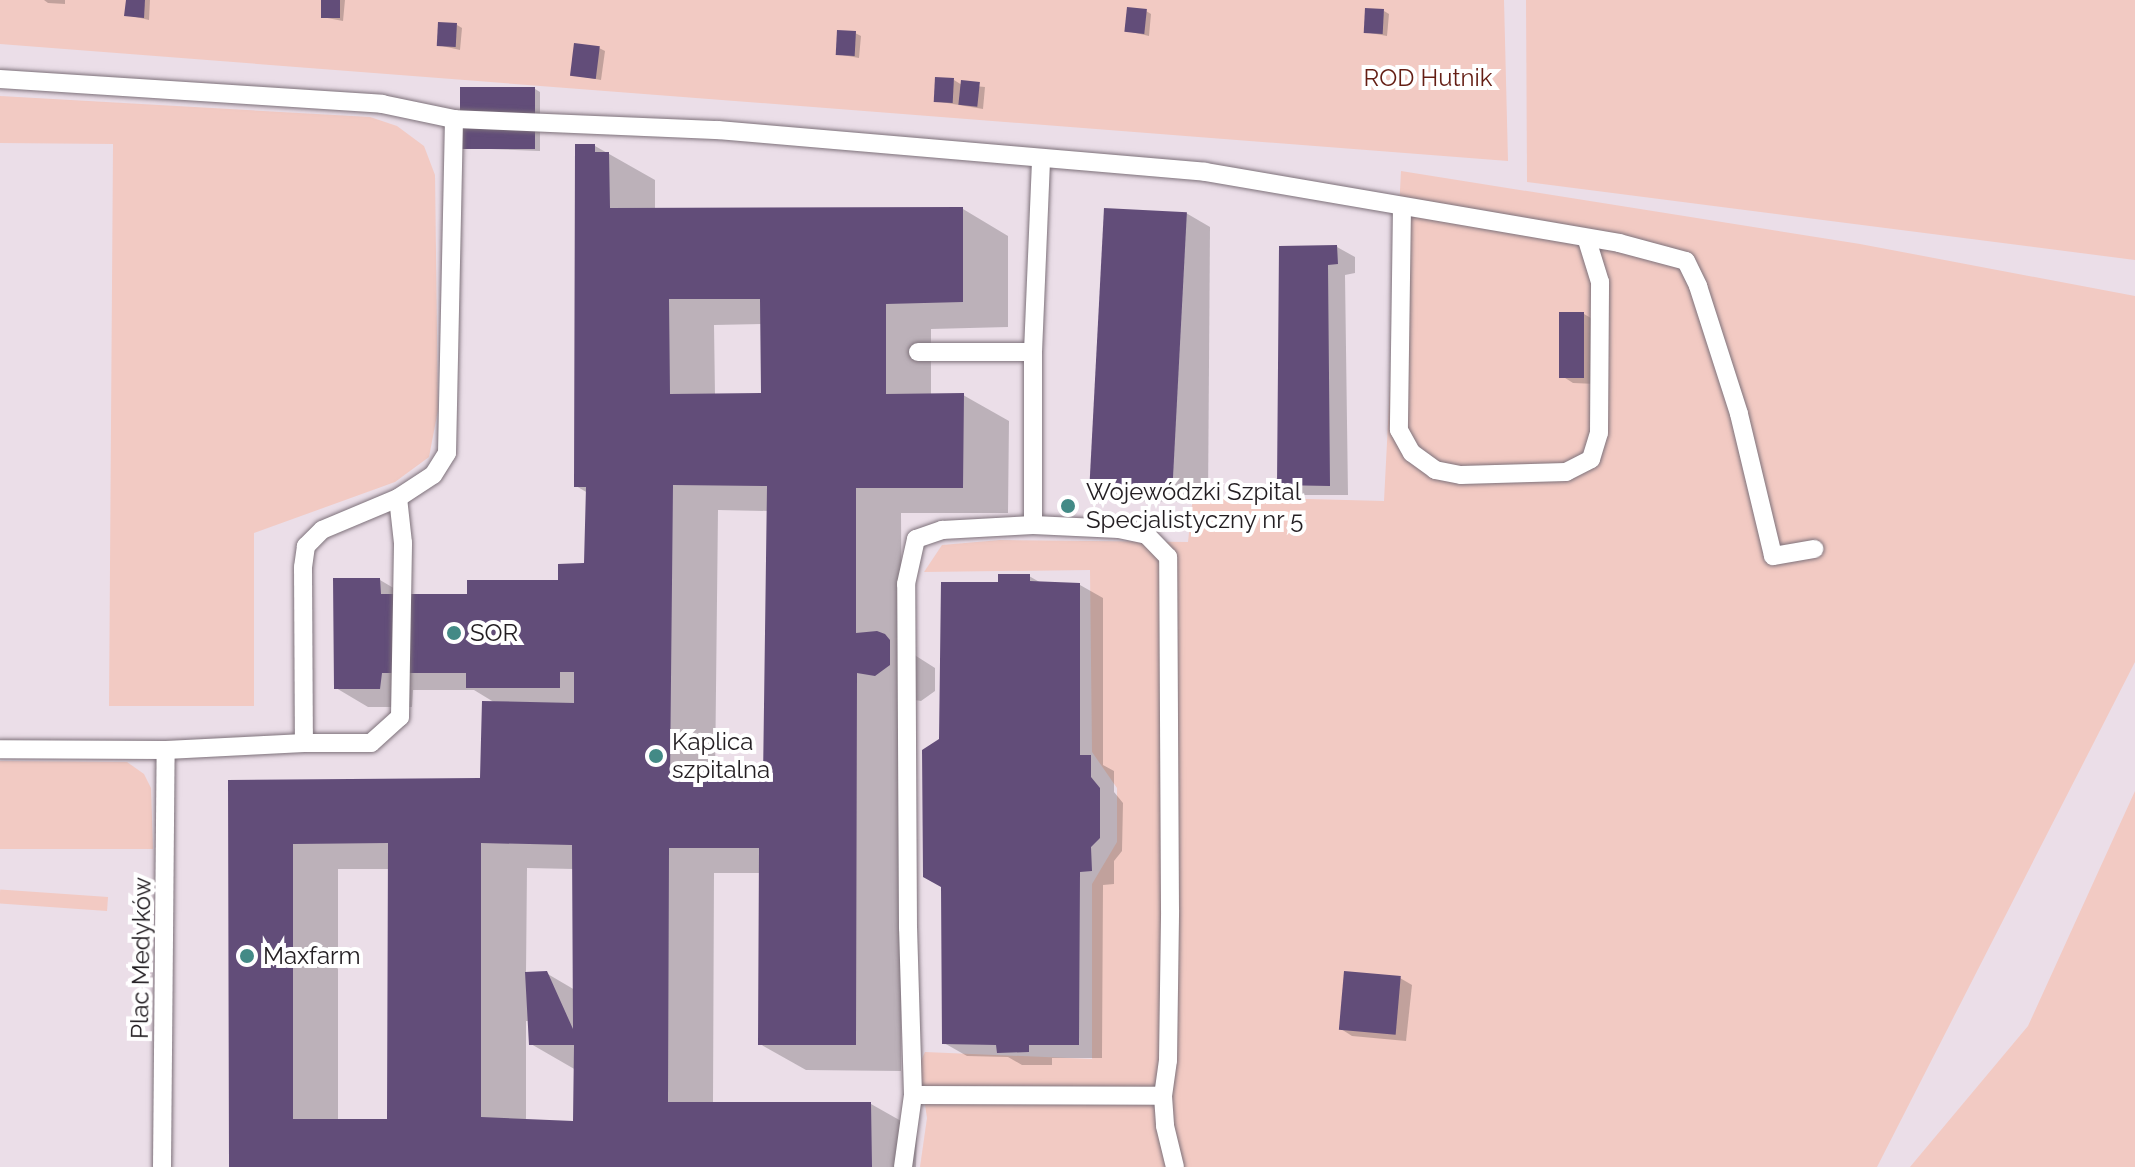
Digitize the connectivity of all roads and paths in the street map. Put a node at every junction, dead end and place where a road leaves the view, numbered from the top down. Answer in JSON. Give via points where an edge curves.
{"nodes":[{"id":1,"x":0,"y":79,"type":"edge"},
{"id":2,"x":454,"y":119,"type":"junction"},
{"id":3,"x":1041,"y":160,"type":"junction"},
{"id":4,"x":1402,"y":207,"type":"junction"},
{"id":5,"x":1587,"y":240,"type":"junction"},
{"id":6,"x":918,"y":352,"type":"dead end"},
{"id":7,"x":1033,"y":352,"type":"junction"},
{"id":8,"x":398,"y":498,"type":"junction"},
{"id":9,"x":1033,"y":525,"type":"junction"},
{"id":10,"x":1814,"y":549,"type":"dead end"},
{"id":11,"x":304,"y":743,"type":"junction"},
{"id":12,"x":0,"y":749,"type":"edge"},
{"id":13,"x":166,"y":750,"type":"junction"},
{"id":14,"x":913,"y":1095,"type":"junction"},
{"id":15,"x":1163,"y":1096,"type":"junction"},
{"id":16,"x":162,"y":1167,"type":"edge"},
{"id":17,"x":903,"y":1167,"type":"edge"},
{"id":18,"x":1175,"y":1167,"type":"edge"}],
"edges":[{"from":1,"to":2,"type":"lane","via":[[382,104]]},
{"from":2,"to":3,"type":"lane","via":[[718,130]]},
{"from":2,"to":8,"type":"lane","via":[[447,453],[433,475]]},
{"from":3,"to":4,"type":"lane","via":[[1205,172]]},
{"from":3,"to":7,"type":"lane"},
{"from":4,"to":5,"type":"lane"},
{"from":4,"to":5,"type":"lane","via":[[1399,430],[1412,453],[1435,470],[1461,475],[1566,472],[1591,459],[1599,433],[1600,282]]},
{"from":5,"to":10,"type":"lane","via":[[1686,261],[1739,414],[1773,556]]},
{"from":6,"to":7,"type":"lane"},
{"from":7,"to":9,"type":"lane"},
{"from":8,"to":11,"type":"lane","via":[[322,530],[306,546]]},
{"from":8,"to":11,"type":"lane","via":[[403,543],[400,717],[371,743]]},
{"from":9,"to":14,"type":"lane","via":[[942,530],[916,539],[906,584]]},
{"from":9,"to":15,"type":"lane","via":[[1147,535],[1168,557],[1170,910]]},
{"from":11,"to":13,"type":"lane"},
{"from":12,"to":13,"type":"lane"},
{"from":13,"to":16,"type":"lane","name":"Plac Medyków"},
{"from":14,"to":15,"type":"lane"},
{"from":14,"to":17,"type":"lane"},
{"from":15,"to":18,"type":"lane"}]}
